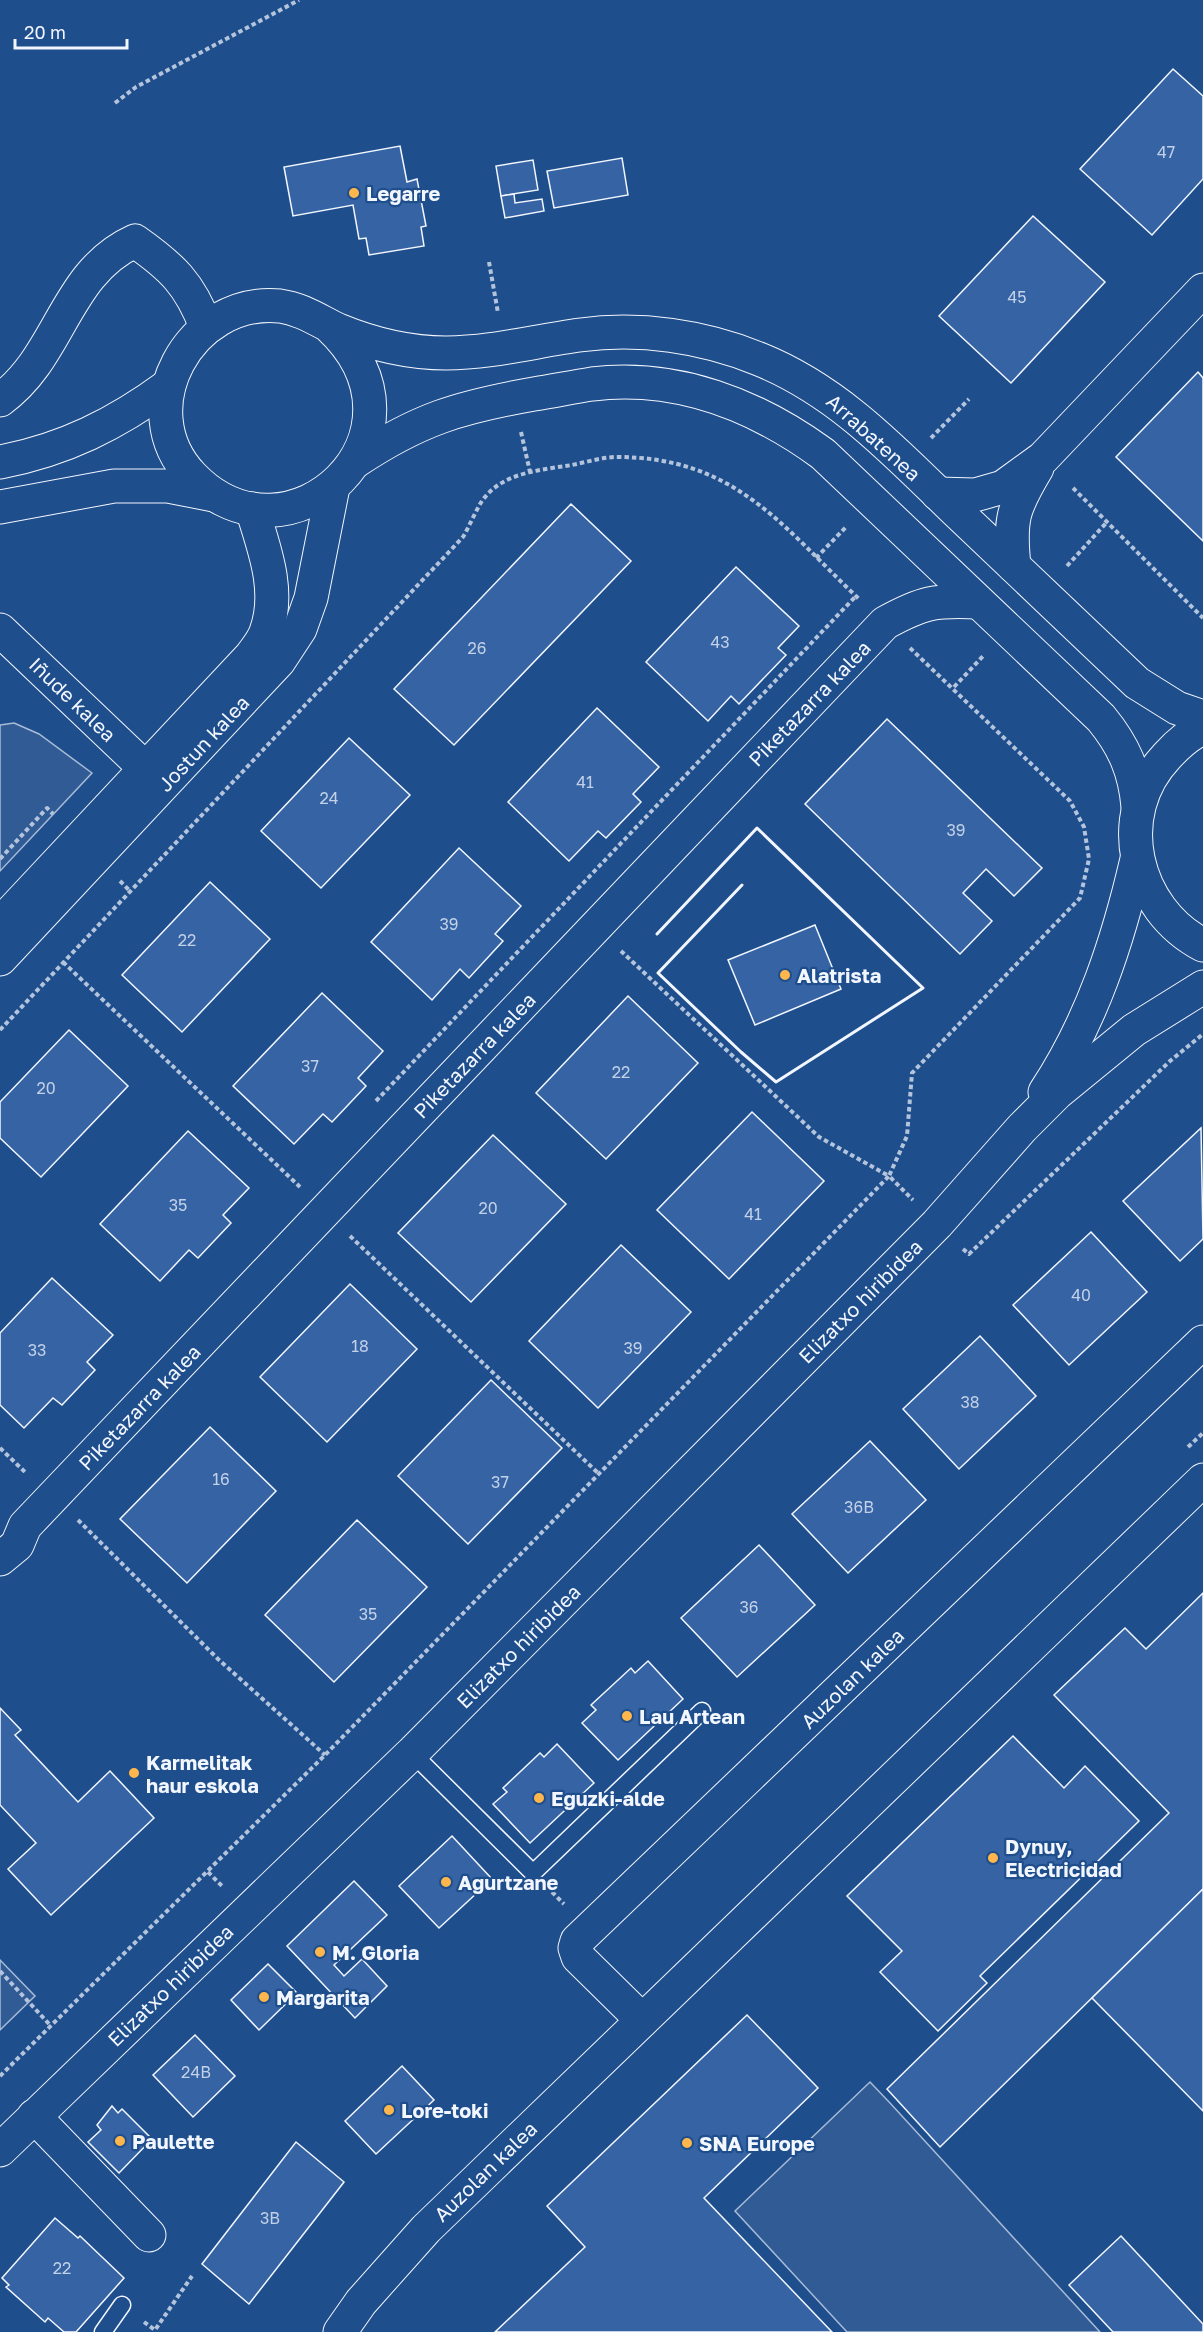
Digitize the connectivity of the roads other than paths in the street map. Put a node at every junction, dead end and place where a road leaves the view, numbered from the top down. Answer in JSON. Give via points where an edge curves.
{"nodes":[{"id":1,"x":1203,"y":290,"type":"edge"},
{"id":2,"x":329,"y":326,"type":"junction"},
{"id":3,"x":206,"y":327,"type":"junction"},
{"id":4,"x":169,"y":385,"type":"junction"},
{"id":5,"x":0,"y":400,"type":"edge"},
{"id":6,"x":1043,"y":458,"type":"junction"},
{"id":7,"x":356,"y":461,"type":"junction"},
{"id":8,"x":0,"y":462,"type":"edge"},
{"id":9,"x":333,"y":487,"type":"junction"},
{"id":10,"x":938,"y":494,"type":"junction"},
{"id":11,"x":214,"y":495,"type":"junction"},
{"id":12,"x":0,"y":507,"type":"edge"},
{"id":13,"x":252,"y":509,"type":"junction"},
{"id":14,"x":1014,"y":566,"type":"junction"},
{"id":15,"x":978,"y":602,"type":"junction"},
{"id":16,"x":0,"y":630,"type":"edge"},
{"id":17,"x":1203,"y":717,"type":"edge"},
{"id":18,"x":1203,"y":728,"type":"edge"},
{"id":19,"x":146,"y":768,"type":"junction"},
{"id":20,"x":1138,"y":807,"type":"junction"},
{"id":21,"x":1137,"y":859,"type":"junction"},
{"id":22,"x":0,"y":924,"type":"edge"},
{"id":23,"x":1203,"y":945,"type":"edge"},
{"id":24,"x":0,"y":959,"type":"edge"},
{"id":25,"x":1203,"y":987,"type":"edge"},
{"id":26,"x":1022,"y":1128,"type":"junction"},
{"id":27,"x":1203,"y":1342,"type":"edge"},
{"id":28,"x":1203,"y":1480,"type":"edge"},
{"id":29,"x":0,"y":1559,"type":"edge"},
{"id":30,"x":702,"y":1711,"type":"dead end"},
{"id":31,"x":412,"y":1752,"type":"junction"},
{"id":32,"x":641,"y":2019,"type":"junction"},
{"id":33,"x":34,"y":2116,"type":"junction"},
{"id":34,"x":0,"y":2150,"type":"edge"},
{"id":35,"x":148,"y":2235,"type":"dead end"},
{"id":36,"x":122,"y":2305,"type":"road end"},
{"id":37,"x":103,"y":2332,"type":"edge"},
{"id":38,"x":340,"y":2332,"type":"edge"}],
"edges":[{"from":1,"to":6,"type":"street"},
{"from":2,"to":3,"type":"street","name":"Arrabatenea","via":[[306,313],[281,306],[229,313]]},
{"from":2,"to":7,"type":"street","name":"Arrabatenea","via":[[362,364],[369,388],[371,413]]},
{"from":2,"to":10,"type":"street","name":"Arrabatenea","via":[[383,345],[442,353],[617,332],[652,333],[721,346],[790,372],[822,391],[852,413]]},
{"from":3,"to":4,"type":"street","name":"Arrabatenea","via":[[176,363]]},
{"from":3,"to":5,"type":"street","via":[[195,297],[182,279],[135,241],[114,250],[88,274],[42,356]]},
{"from":4,"to":8,"type":"street","via":[[99,431],[63,447]]},
{"from":4,"to":11,"type":"street","name":"Arrabatenea","via":[[166,417],[174,447],[190,474]]},
{"from":6,"to":10,"type":"street","via":[[1004,488],[975,495]]},
{"from":6,"to":14,"type":"street","via":[[1017,501],[1010,530]]},
{"from":7,"to":9,"type":"street","name":"Arrabatenea"},
{"from":7,"to":15,"type":"street","name":"Arrabatenea","via":[[404,431],[458,409],[594,384],[673,386],[713,395],[789,429],[823,454]]},
{"from":9,"to":13,"type":"street","name":"Arrabatenea","via":[[308,502],[281,509]]},
{"from":9,"to":24,"type":"street","name":"Jostun kalea","via":[[311,598],[300,629],[279,661]]},
{"from":10,"to":14,"type":"street","name":"Arrabatenea"},
{"from":11,"to":12,"type":"street","via":[[168,486],[114,486]]},
{"from":11,"to":13,"type":"street","name":"Arrabatenea"},
{"from":13,"to":19,"type":"street","name":"Jostun kalea","via":[[271,572],[272,612],[266,634],[251,656]]},
{"from":14,"to":17,"type":"street","name":"Arrabatenea","via":[[1137,683],[1177,708]]},
{"from":15,"to":20,"type":"street","name":"Arrabatenea","via":[[1118,738],[1130,761]]},
{"from":15,"to":29,"type":"street","name":"Piketazarra kalea","via":[[918,605],[885,623],[26,1526],[17,1545]]},
{"from":16,"to":19,"type":"street","name":"Iñude kalea"},
{"from":18,"to":20,"type":"street","via":[[1177,745],[1160,763]]},
{"from":19,"to":22,"type":"street","name":"Jostun kalea"},
{"from":20,"to":21,"type":"street"},
{"from":21,"to":23,"type":"street","via":[[1142,878],[1161,912],[1189,938]]},
{"from":21,"to":26,"type":"street","name":"Elizatxo hiribidea","via":[[1114,944],[1094,998],[1073,1043]]},
{"from":25,"to":26,"type":"street","name":"Elizatxo hiribidea","via":[[1094,1060]]},
{"from":26,"to":31,"type":"street","name":"Elizatxo hiribidea","via":[[937,1224]]},
{"from":27,"to":32,"type":"street","name":"Auzolan kalea","via":[[577,1941],[578,1957]]},
{"from":28,"to":32,"type":"street","name":"Auzolan kalea"},
{"from":30,"to":31,"type":"lane","via":[[533,1873]]},
{"from":31,"to":33,"type":"street","name":"Elizatxo hiribidea"},
{"from":32,"to":38,"type":"street","name":"Auzolan kalea","via":[[426,2229],[361,2302]]},
{"from":33,"to":34,"type":"street","name":"Elizatxo hiribidea"},
{"from":33,"to":35,"type":"street"},
{"from":36,"to":37,"type":"lane"}]}
